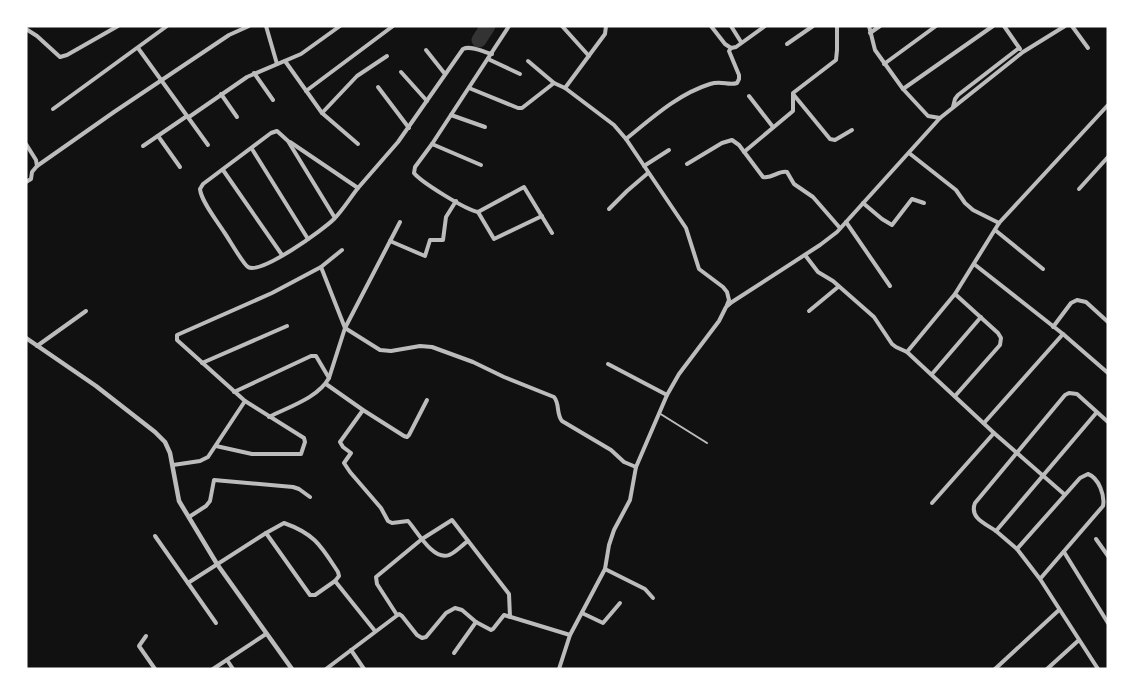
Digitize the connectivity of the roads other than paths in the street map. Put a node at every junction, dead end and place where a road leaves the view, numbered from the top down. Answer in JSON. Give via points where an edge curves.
{"nodes":[{"id":1,"x":118,"y":26,"type":"edge"},
{"id":2,"x":168,"y":26,"type":"edge"},
{"id":3,"x":249,"y":26,"type":"edge"},
{"id":4,"x":266,"y":26,"type":"edge"},
{"id":5,"x":340,"y":26,"type":"edge"},
{"id":6,"x":509,"y":26,"type":"edge"},
{"id":7,"x":562,"y":26,"type":"edge"},
{"id":8,"x":606,"y":26,"type":"edge"},
{"id":9,"x":712,"y":26,"type":"edge"},
{"id":10,"x":731,"y":26,"type":"edge"},
{"id":11,"x":765,"y":26,"type":"edge"},
{"id":12,"x":813,"y":26,"type":"edge"},
{"id":13,"x":837,"y":26,"type":"edge"},
{"id":14,"x":869,"y":26,"type":"edge"},
{"id":15,"x":880,"y":26,"type":"edge"},
{"id":16,"x":936,"y":26,"type":"edge"},
{"id":17,"x":994,"y":26,"type":"edge"},
{"id":18,"x":1004,"y":26,"type":"edge"},
{"id":19,"x":1065,"y":26,"type":"edge"},
{"id":20,"x":1072,"y":26,"type":"edge"},
{"id":21,"x":390,"y":27,"type":"edge"},
{"id":22,"x":26,"y":29,"type":"edge"},
{"id":23,"x":870,"y":34,"type":"junction"},
{"id":24,"x":741,"y":42,"type":"junction"},
{"id":25,"x":787,"y":44,"type":"dead end"},
{"id":26,"x":138,"y":48,"type":"junction"},
{"id":27,"x":731,"y":48,"type":"junction"},
{"id":28,"x":1019,"y":48,"type":"junction"},
{"id":29,"x":1088,"y":48,"type":"dead end"},
{"id":30,"x":426,"y":50,"type":"dead end"},
{"id":31,"x":1023,"y":52,"type":"junction"},
{"id":32,"x":492,"y":54,"type":"junction"},
{"id":33,"x":387,"y":56,"type":"dead end"},
{"id":34,"x":589,"y":56,"type":"junction"},
{"id":35,"x":488,"y":59,"type":"junction"},
{"id":36,"x":286,"y":61,"type":"junction"},
{"id":37,"x":528,"y":61,"type":"dead end"},
{"id":38,"x":276,"y":64,"type":"junction"},
{"id":39,"x":884,"y":64,"type":"junction"},
{"id":40,"x":401,"y":72,"type":"dead end"},
{"id":41,"x":254,"y":73,"type":"junction"},
{"id":42,"x":446,"y":74,"type":"junction"},
{"id":43,"x":520,"y":74,"type":"dead end"},
{"id":44,"x":161,"y":81,"type":"junction"},
{"id":45,"x":554,"y":83,"type":"junction"},
{"id":46,"x":378,"y":87,"type":"dead end"},
{"id":47,"x":469,"y":88,"type":"junction"},
{"id":48,"x":565,"y":88,"type":"junction"},
{"id":49,"x":903,"y":89,"type":"junction"},
{"id":50,"x":306,"y":91,"type":"junction"},
{"id":51,"x":793,"y":93,"type":"junction"},
{"id":52,"x":221,"y":94,"type":"junction"},
{"id":53,"x":749,"y":96,"type":"dead end"},
{"id":54,"x":273,"y":100,"type":"dead end"},
{"id":55,"x":427,"y":101,"type":"junction"},
{"id":56,"x":1108,"y":105,"type":"edge"},
{"id":57,"x":953,"y":107,"type":"junction"},
{"id":58,"x":53,"y":109,"type":"dead end"},
{"id":59,"x":322,"y":113,"type":"junction"},
{"id":60,"x":451,"y":115,"type":"junction"},
{"id":61,"x":188,"y":116,"type":"junction"},
{"id":62,"x":237,"y":117,"type":"dead end"},
{"id":63,"x":940,"y":118,"type":"junction"},
{"id":64,"x":485,"y":127,"type":"dead end"},
{"id":65,"x":773,"y":127,"type":"junction"},
{"id":66,"x":409,"y":128,"type":"junction"},
{"id":67,"x":852,"y":130,"type":"dead end"},
{"id":68,"x":158,"y":136,"type":"junction"},
{"id":69,"x":626,"y":139,"type":"junction"},
{"id":70,"x":288,"y":141,"type":"junction"},
{"id":71,"x":26,"y":144,"type":"edge"},
{"id":72,"x":358,"y":144,"type":"dead end"},
{"id":73,"x":432,"y":144,"type":"junction"},
{"id":74,"x":208,"y":145,"type":"dead end"},
{"id":75,"x":143,"y":146,"type":"dead end"},
{"id":76,"x":252,"y":149,"type":"junction"},
{"id":77,"x":669,"y":150,"type":"dead end"},
{"id":78,"x":744,"y":152,"type":"junction"},
{"id":79,"x":909,"y":152,"type":"junction"},
{"id":80,"x":1108,"y":157,"type":"edge"},
{"id":81,"x":688,"y":164,"type":"dead end"},
{"id":82,"x":481,"y":165,"type":"dead end"},
{"id":83,"x":37,"y":166,"type":"junction"},
{"id":84,"x":644,"y":166,"type":"junction"},
{"id":85,"x":180,"y":167,"type":"dead end"},
{"id":86,"x":223,"y":170,"type":"junction"},
{"id":87,"x":27,"y":171,"type":"edge"},
{"id":88,"x":32,"y":172,"type":"junction"},
{"id":89,"x":648,"y":173,"type":"junction"},
{"id":90,"x":26,"y":182,"type":"edge"},
{"id":91,"x":358,"y":188,"type":"junction"},
{"id":92,"x":1079,"y":189,"type":"dead end"},
{"id":93,"x":456,"y":201,"type":"junction"},
{"id":94,"x":863,"y":203,"type":"junction"},
{"id":95,"x":924,"y":203,"type":"dead end"},
{"id":96,"x":609,"y":209,"type":"dead end"},
{"id":97,"x":478,"y":212,"type":"junction"},
{"id":98,"x":542,"y":216,"type":"junction"},
{"id":99,"x":335,"y":218,"type":"junction"},
{"id":100,"x":400,"y":222,"type":"dead end"},
{"id":101,"x":846,"y":222,"type":"junction"},
{"id":102,"x":999,"y":223,"type":"junction"},
{"id":103,"x":840,"y":228,"type":"junction"},
{"id":104,"x":995,"y":230,"type":"junction"},
{"id":105,"x":552,"y":233,"type":"dead end"},
{"id":106,"x":308,"y":239,"type":"junction"},
{"id":107,"x":390,"y":241,"type":"junction"},
{"id":108,"x":342,"y":250,"type":"dead end"},
{"id":109,"x":282,"y":255,"type":"junction"},
{"id":110,"x":805,"y":255,"type":"junction"},
{"id":111,"x":974,"y":264,"type":"junction"},
{"id":112,"x":321,"y":267,"type":"junction"},
{"id":113,"x":1043,"y":269,"type":"dead end"},
{"id":114,"x":890,"y":286,"type":"dead end"},
{"id":115,"x":838,"y":287,"type":"junction"},
{"id":116,"x":955,"y":294,"type":"junction"},
{"id":117,"x":726,"y":307,"type":"junction"},
{"id":118,"x":86,"y":311,"type":"dead end"},
{"id":119,"x":809,"y":311,"type":"dead end"},
{"id":120,"x":981,"y":317,"type":"junction"},
{"id":121,"x":1108,"y":322,"type":"edge"},
{"id":122,"x":286,"y":326,"type":"dead end"},
{"id":123,"x":1053,"y":327,"type":"junction"},
{"id":124,"x":345,"y":328,"type":"junction"},
{"id":125,"x":1063,"y":334,"type":"junction"},
{"id":126,"x":27,"y":340,"type":"edge"},
{"id":127,"x":37,"y":346,"type":"junction"},
{"id":128,"x":906,"y":352,"type":"junction"},
{"id":129,"x":202,"y":363,"type":"junction"},
{"id":130,"x":608,"y":364,"type":"dead end"},
{"id":131,"x":1108,"y":373,"type":"edge"},
{"id":132,"x":932,"y":374,"type":"junction"},
{"id":133,"x":329,"y":378,"type":"junction"},
{"id":134,"x":326,"y":384,"type":"junction"},
{"id":135,"x":234,"y":392,"type":"junction"},
{"id":136,"x":667,"y":395,"type":"junction"},
{"id":137,"x":954,"y":396,"type":"junction"},
{"id":138,"x":427,"y":400,"type":"dead end"},
{"id":139,"x":245,"y":401,"type":"junction"},
{"id":140,"x":362,"y":410,"type":"junction"},
{"id":141,"x":1097,"y":412,"type":"junction"},
{"id":142,"x":659,"y":413,"type":"junction"},
{"id":143,"x":269,"y":417,"type":"junction"},
{"id":144,"x":1108,"y":422,"type":"edge"},
{"id":145,"x":984,"y":424,"type":"junction"},
{"id":146,"x":994,"y":433,"type":"junction"},
{"id":147,"x":707,"y":442,"type":"dead end"},
{"id":148,"x":216,"y":446,"type":"junction"},
{"id":149,"x":1016,"y":452,"type":"junction"},
{"id":150,"x":173,"y":465,"type":"junction"},
{"id":151,"x":636,"y":467,"type":"junction"},
{"id":152,"x":1042,"y":476,"type":"junction"},
{"id":153,"x":1064,"y":494,"type":"junction"},
{"id":154,"x":310,"y":497,"type":"dead end"},
{"id":155,"x":932,"y":503,"type":"dead end"},
{"id":156,"x":189,"y":517,"type":"junction"},
{"id":157,"x":996,"y":531,"type":"junction"},
{"id":158,"x":266,"y":532,"type":"junction"},
{"id":159,"x":155,"y":536,"type":"dead end"},
{"id":160,"x":422,"y":539,"type":"junction"},
{"id":161,"x":1096,"y":539,"type":"dead end"},
{"id":162,"x":468,"y":541,"type":"junction"},
{"id":163,"x":1017,"y":549,"type":"junction"},
{"id":164,"x":1106,"y":549,"type":"edge"},
{"id":165,"x":1064,"y":552,"type":"junction"},
{"id":166,"x":1108,"y":556,"type":"edge"},
{"id":167,"x":217,"y":564,"type":"junction"},
{"id":168,"x":605,"y":569,"type":"junction"},
{"id":169,"x":1040,"y":579,"type":"junction"},
{"id":170,"x":335,"y":581,"type":"junction"},
{"id":171,"x":188,"y":583,"type":"junction"},
{"id":172,"x":653,"y":598,"type":"dead end"},
{"id":173,"x":620,"y":604,"type":"dead end"},
{"id":174,"x":1059,"y":610,"type":"junction"},
{"id":175,"x":582,"y":613,"type":"junction"},
{"id":176,"x":397,"y":615,"type":"junction"},
{"id":177,"x":510,"y":617,"type":"junction"},
{"id":178,"x":476,"y":622,"type":"junction"},
{"id":179,"x":216,"y":623,"type":"dead end"},
{"id":180,"x":1108,"y":623,"type":"edge"},
{"id":181,"x":376,"y":632,"type":"junction"},
{"id":182,"x":266,"y":634,"type":"junction"},
{"id":183,"x":570,"y":635,"type":"junction"},
{"id":184,"x":146,"y":636,"type":"dead end"},
{"id":185,"x":1079,"y":640,"type":"junction"},
{"id":186,"x":350,"y":650,"type":"junction"},
{"id":187,"x":454,"y":654,"type":"dead end"},
{"id":188,"x":227,"y":660,"type":"junction"},
{"id":189,"x":1096,"y":668,"type":"edge"},
{"id":190,"x":155,"y":669,"type":"edge"},
{"id":191,"x":213,"y":669,"type":"edge"},
{"id":192,"x":233,"y":669,"type":"edge"},
{"id":193,"x":292,"y":669,"type":"edge"},
{"id":194,"x":326,"y":669,"type":"edge"},
{"id":195,"x":364,"y":669,"type":"edge"},
{"id":196,"x":559,"y":669,"type":"edge"},
{"id":197,"x":995,"y":669,"type":"edge"},
{"id":198,"x":1047,"y":669,"type":"edge"}],
"edges":[{"from":1,"to":22,"type":"street","via":[[60,57]]},
{"from":2,"to":26,"type":"street"},
{"from":3,"to":44,"type":"street","via":[[229,35]]},
{"from":4,"to":38,"type":"street"},
{"from":5,"to":36,"type":"street"},
{"from":6,"to":32,"type":"street"},
{"from":7,"to":34,"type":"street"},
{"from":8,"to":34,"type":"street","via":[[605,34]]},
{"from":9,"to":27,"type":"street"},
{"from":10,"to":24,"type":"street"},
{"from":11,"to":24,"type":"street"},
{"from":12,"to":25,"type":"street"},
{"from":13,"to":51,"type":"street","via":[[836,60]]},
{"from":14,"to":23,"type":"street"},
{"from":15,"to":23,"type":"street"},
{"from":16,"to":39,"type":"street"},
{"from":17,"to":49,"type":"street"},
{"from":18,"to":28,"type":"street"},
{"from":19,"to":31,"type":"street"},
{"from":20,"to":29,"type":"street"},
{"from":21,"to":50,"type":"street"},
{"from":23,"to":39,"type":"street"},
{"from":24,"to":27,"type":"street"},
{"from":26,"to":44,"type":"street"},
{"from":26,"to":58,"type":"street"},
{"from":27,"to":69,"type":"street","via":[[739,75],[736,83],[713,83],[692,91]]},
{"from":28,"to":31,"type":"street"},
{"from":28,"to":57,"type":"street","via":[[958,95]]},
{"from":30,"to":42,"type":"street"},
{"from":31,"to":57,"type":"street"},
{"from":32,"to":35,"type":"street"},
{"from":32,"to":42,"type":"street","via":[[466,47]]},
{"from":33,"to":59,"type":"street","via":[[356,76]]},
{"from":34,"to":48,"type":"street"},
{"from":35,"to":43,"type":"street"},
{"from":35,"to":47,"type":"street"},
{"from":36,"to":38,"type":"street"},
{"from":36,"to":50,"type":"street"},
{"from":37,"to":45,"type":"street"},
{"from":38,"to":41,"type":"street"},
{"from":39,"to":49,"type":"street"},
{"from":40,"to":55,"type":"street"},
{"from":41,"to":52,"type":"street"},
{"from":41,"to":54,"type":"street"},
{"from":42,"to":55,"type":"street"},
{"from":44,"to":61,"type":"street"},
{"from":44,"to":83,"type":"street"},
{"from":45,"to":47,"type":"street","via":[[522,108]]},
{"from":45,"to":48,"type":"street"},
{"from":46,"to":66,"type":"street"},
{"from":47,"to":60,"type":"street"},
{"from":48,"to":69,"type":"street"},
{"from":49,"to":63,"type":"street","via":[[928,116]]},
{"from":50,"to":59,"type":"street"},
{"from":51,"to":65,"type":"street","via":[[794,110]]},
{"from":51,"to":67,"type":"street","via":[[830,139],[835,140]]},
{"from":52,"to":61,"type":"street"},
{"from":52,"to":62,"type":"street"},
{"from":53,"to":65,"type":"street"},
{"from":55,"to":66,"type":"street"},
{"from":56,"to":102,"type":"street"},
{"from":57,"to":63,"type":"street"},
{"from":59,"to":72,"type":"street"},
{"from":60,"to":64,"type":"street"},
{"from":60,"to":73,"type":"street"},
{"from":61,"to":68,"type":"street"},
{"from":61,"to":74,"type":"street"},
{"from":63,"to":79,"type":"street"},
{"from":65,"to":78,"type":"street"},
{"from":66,"to":91,"type":"street"},
{"from":68,"to":75,"type":"street"},
{"from":68,"to":85,"type":"street"},
{"from":69,"to":84,"type":"street"},
{"from":70,"to":76,"type":"street","via":[[274,132]]},
{"from":70,"to":91,"type":"street"},
{"from":70,"to":99,"type":"street"},
{"from":71,"to":83,"type":"street"},
{"from":73,"to":82,"type":"street"},
{"from":73,"to":93,"type":"street","via":[[414,173]]},
{"from":76,"to":86,"type":"street"},
{"from":76,"to":106,"type":"street"},
{"from":77,"to":84,"type":"street"},
{"from":78,"to":81,"type":"street","via":[[730,140]]},
{"from":78,"to":103,"type":"street","via":[[763,177],[788,172],[794,184],[813,197]]},
{"from":79,"to":94,"type":"street"},
{"from":79,"to":102,"type":"street","via":[[956,190],[973,210]]},
{"from":80,"to":92,"type":"street"},
{"from":83,"to":88,"type":"street"},
{"from":84,"to":89,"type":"street"},
{"from":86,"to":109,"type":"street"},
{"from":86,"to":109,"type":"street","via":[[203,184],[200,193],[247,266],[257,268]]},
{"from":87,"to":88,"type":"street"},
{"from":88,"to":90,"type":"street","via":[[31,179]]},
{"from":89,"to":96,"type":"street"},
{"from":89,"to":117,"type":"street","via":[[686,228],[699,269],[728,292]]},
{"from":91,"to":99,"type":"street"},
{"from":93,"to":97,"type":"street"},
{"from":93,"to":107,"type":"street","via":[[446,217],[443,240],[430,240],[425,256]]},
{"from":94,"to":95,"type":"street","via":[[892,225],[912,199]]},
{"from":94,"to":101,"type":"street"},
{"from":97,"to":98,"type":"street","via":[[494,239]]},
{"from":97,"to":98,"type":"street","via":[[524,187]]},
{"from":98,"to":105,"type":"street"},
{"from":99,"to":106,"type":"street"},
{"from":100,"to":107,"type":"street"},
{"from":101,"to":103,"type":"street"},
{"from":101,"to":114,"type":"street"},
{"from":102,"to":104,"type":"street"},
{"from":103,"to":110,"type":"street"},
{"from":104,"to":111,"type":"street"},
{"from":104,"to":113,"type":"street"},
{"from":106,"to":109,"type":"street"},
{"from":107,"to":124,"type":"street"},
{"from":108,"to":112,"type":"street"},
{"from":110,"to":115,"type":"street","via":[[818,272]]},
{"from":110,"to":117,"type":"street"},
{"from":111,"to":116,"type":"street"},
{"from":111,"to":123,"type":"street"},
{"from":112,"to":124,"type":"street"},
{"from":112,"to":129,"type":"street","via":[[272,293],[179,333],[177,340]]},
{"from":115,"to":119,"type":"street"},
{"from":115,"to":128,"type":"street","via":[[874,317],[892,344]]},
{"from":116,"to":120,"type":"street"},
{"from":116,"to":128,"type":"street"},
{"from":117,"to":136,"type":"street"},
{"from":118,"to":127,"type":"street"},
{"from":120,"to":132,"type":"street"},
{"from":120,"to":137,"type":"street","via":[[998,333],[1001,342]]},
{"from":121,"to":123,"type":"street","via":[[1086,302],[1077,300],[1070,303]]},
{"from":122,"to":129,"type":"street"},
{"from":123,"to":125,"type":"street"},
{"from":124,"to":133,"type":"street"},
{"from":124,"to":151,"type":"street","via":[[380,350],[432,348],[473,362],[554,398],[562,421]]},
{"from":125,"to":131,"type":"street"},
{"from":125,"to":145,"type":"street"},
{"from":126,"to":127,"type":"street"},
{"from":127,"to":150,"type":"street","via":[[96,386],[160,437]]},
{"from":128,"to":132,"type":"street"},
{"from":129,"to":135,"type":"street"},
{"from":130,"to":136,"type":"street"},
{"from":132,"to":137,"type":"street"},
{"from":133,"to":134,"type":"street"},
{"from":133,"to":135,"type":"street","via":[[319,358],[311,356]]},
{"from":134,"to":140,"type":"street"},
{"from":134,"to":143,"type":"street"},
{"from":135,"to":139,"type":"street"},
{"from":136,"to":142,"type":"street"},
{"from":137,"to":145,"type":"street"},
{"from":138,"to":140,"type":"street","via":[[407,437]]},
{"from":139,"to":143,"type":"street"},
{"from":139,"to":148,"type":"street"},
{"from":140,"to":160,"type":"street","via":[[340,442],[351,454],[345,460],[345,466],[388,521],[408,522]]},
{"from":141,"to":144,"type":"street"},
{"from":141,"to":149,"type":"street","via":[[1077,394],[1069,393]]},
{"from":141,"to":152,"type":"street"},
{"from":142,"to":147,"type":"lane"},
{"from":142,"to":151,"type":"street"},
{"from":143,"to":148,"type":"street","via":[[305,439],[301,454],[252,454]]},
{"from":145,"to":146,"type":"street"},
{"from":146,"to":149,"type":"street"},
{"from":146,"to":155,"type":"street"},
{"from":148,"to":150,"type":"street","via":[[204,459]]},
{"from":149,"to":152,"type":"street"},
{"from":149,"to":157,"type":"street","via":[[973,506],[976,516]]},
{"from":150,"to":156,"type":"street","via":[[177,494]]},
{"from":151,"to":168,"type":"street","via":[[630,500],[614,530]]},
{"from":152,"to":153,"type":"street"},
{"from":152,"to":157,"type":"street"},
{"from":153,"to":163,"type":"street"},
{"from":153,"to":165,"type":"street","via":[[1088,474],[1096,479],[1104,502]]},
{"from":154,"to":156,"type":"street","via":[[293,487],[214,480],[210,501]]},
{"from":156,"to":167,"type":"street"},
{"from":157,"to":163,"type":"street"},
{"from":158,"to":167,"type":"street"},
{"from":158,"to":170,"type":"street","via":[[284,523],[311,536],[338,572]]},
{"from":158,"to":170,"type":"street","via":[[310,595]]},
{"from":159,"to":171,"type":"street"},
{"from":160,"to":162,"type":"street","via":[[434,553],[445,556]]},
{"from":160,"to":162,"type":"street","via":[[452,520]]},
{"from":160,"to":176,"type":"street","via":[[376,577],[377,584]]},
{"from":161,"to":164,"type":"street"},
{"from":162,"to":177,"type":"street","via":[[509,594]]},
{"from":163,"to":169,"type":"street"},
{"from":164,"to":166,"type":"street"},
{"from":165,"to":169,"type":"street"},
{"from":165,"to":180,"type":"street"},
{"from":167,"to":171,"type":"street"},
{"from":167,"to":182,"type":"street"},
{"from":168,"to":172,"type":"street","via":[[644,589]]},
{"from":168,"to":175,"type":"street"},
{"from":169,"to":174,"type":"street"},
{"from":170,"to":181,"type":"street"},
{"from":171,"to":179,"type":"street"},
{"from":173,"to":175,"type":"street","via":[[603,623]]},
{"from":174,"to":185,"type":"street"},
{"from":174,"to":197,"type":"street"},
{"from":175,"to":183,"type":"street"},
{"from":176,"to":178,"type":"street","via":[[402,616],[422,638],[455,608]]},
{"from":176,"to":181,"type":"street"},
{"from":177,"to":178,"type":"street","via":[[501,616],[491,630]]},
{"from":177,"to":183,"type":"street"},
{"from":178,"to":187,"type":"street"},
{"from":181,"to":186,"type":"street"},
{"from":182,"to":188,"type":"street"},
{"from":182,"to":193,"type":"street"},
{"from":183,"to":196,"type":"street"},
{"from":184,"to":190,"type":"street","via":[[139,646]]},
{"from":185,"to":189,"type":"street"},
{"from":185,"to":198,"type":"street"},
{"from":186,"to":194,"type":"street"},
{"from":186,"to":195,"type":"street"},
{"from":188,"to":191,"type":"street"},
{"from":188,"to":192,"type":"street"}]}
